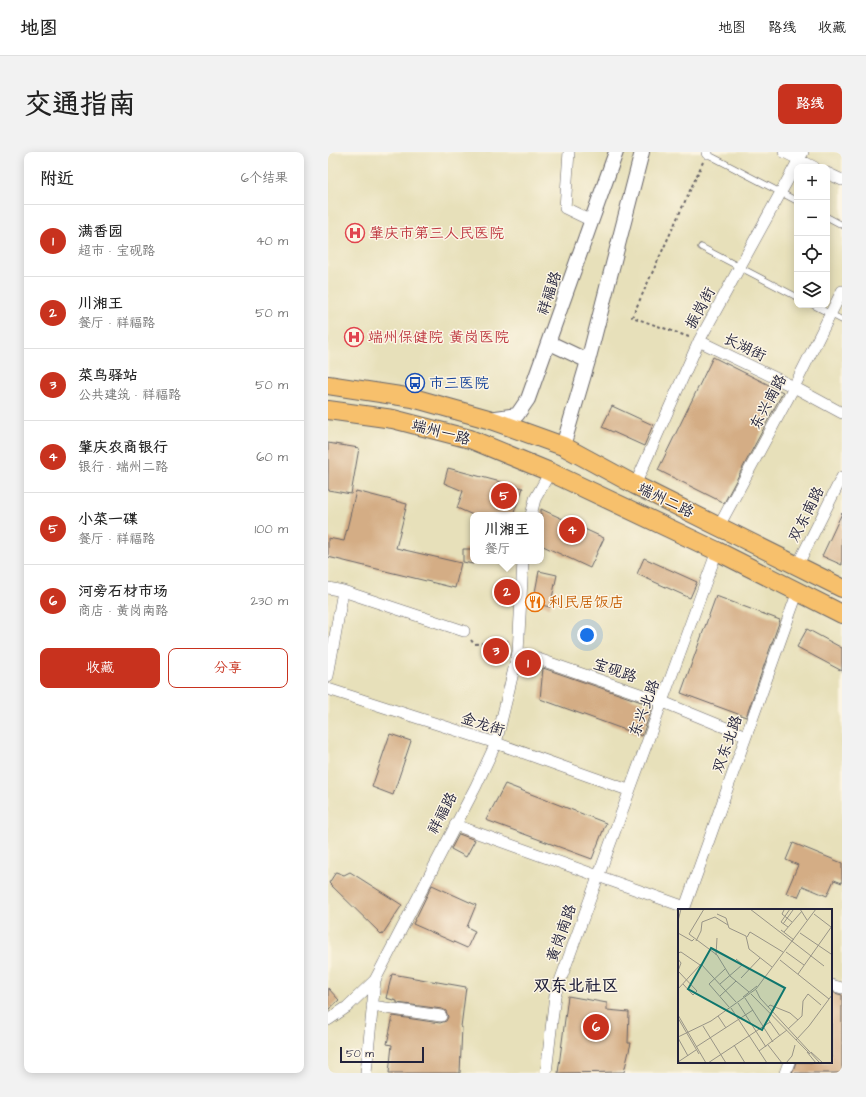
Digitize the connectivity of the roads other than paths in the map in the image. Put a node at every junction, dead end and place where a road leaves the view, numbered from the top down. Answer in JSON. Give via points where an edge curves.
{"nodes":[{"id":1,"x":569,"y":152,"type":"edge"},
{"id":2,"x":616,"y":152,"type":"edge"},
{"id":3,"x":642,"y":152,"type":"edge"},
{"id":4,"x":706,"y":152,"type":"edge"},
{"id":5,"x":784,"y":152,"type":"edge"},
{"id":6,"x":801,"y":156,"type":"edge"},
{"id":7,"x":810,"y":164,"type":"edge"},
{"id":8,"x":830,"y":174,"type":"edge"},
{"id":9,"x":842,"y":180,"type":"edge"},
{"id":10,"x":781,"y":192,"type":"junction"},
{"id":11,"x":795,"y":200,"type":"edge"},
{"id":12,"x":830,"y":219,"type":"edge"},
{"id":13,"x":592,"y":221,"type":"junction"},
{"id":14,"x":842,"y":225,"type":"edge"},
{"id":15,"x":701,"y":247,"type":"dead end"},
{"id":16,"x":740,"y":267,"type":"junction"},
{"id":17,"x":842,"y":291,"type":"edge"},
{"id":18,"x":794,"y":295,"type":"edge"},
{"id":19,"x":819,"y":308,"type":"edge"},
{"id":20,"x":830,"y":314,"type":"junction"},
{"id":21,"x":842,"y":320,"type":"edge"},
{"id":22,"x":699,"y":341,"type":"junction"},
{"id":23,"x":550,"y":343,"type":"junction"},
{"id":24,"x":588,"y":361,"type":"junction"},
{"id":25,"x":328,"y":385,"type":"edge"},
{"id":26,"x":794,"y":387,"type":"junction"},
{"id":27,"x":328,"y":410,"type":"edge"},
{"id":28,"x":842,"y":413,"type":"edge"},
{"id":29,"x":488,"y":419,"type":"junction"},
{"id":30,"x":563,"y":446,"type":"junction"},
{"id":31,"x":550,"y":472,"type":"junction"},
{"id":32,"x":842,"y":477,"type":"edge"},
{"id":33,"x":635,"y":485,"type":"junction"},
{"id":34,"x":532,"y":512,"type":"edge"},
{"id":35,"x":719,"y":526,"type":"junction"},
{"id":36,"x":716,"y":551,"type":"junction"},
{"id":37,"x":523,"y":564,"type":"edge"},
{"id":38,"x":797,"y":566,"type":"junction"},
{"id":39,"x":328,"y":588,"type":"edge"},
{"id":40,"x":842,"y":588,"type":"edge"},
{"id":41,"x":343,"y":591,"type":"junction"},
{"id":42,"x":798,"y":591,"type":"junction"},
{"id":43,"x":842,"y":614,"type":"edge"},
{"id":44,"x":464,"y":631,"type":"road end"},
{"id":45,"x":518,"y":652,"type":"junction"},
{"id":46,"x":328,"y":676,"type":"edge"},
{"id":47,"x":328,"y":689,"type":"edge"},
{"id":48,"x":663,"y":702,"type":"junction"},
{"id":49,"x":746,"y":736,"type":"junction"},
{"id":50,"x":496,"y":743,"type":"junction"},
{"id":51,"x":628,"y":790,"type":"junction"},
{"id":52,"x":455,"y":825,"type":"junction"},
{"id":53,"x":598,"y":876,"type":"junction"},
{"id":54,"x":375,"y":980,"type":"junction"},
{"id":55,"x":832,"y":985,"type":"edge"},
{"id":56,"x":842,"y":988,"type":"edge"},
{"id":57,"x":372,"y":1006,"type":"junction"},
{"id":58,"x":441,"y":1016,"type":"dead end"},
{"id":59,"x":328,"y":1020,"type":"edge"},
{"id":60,"x":789,"y":1063,"type":"edge"},
{"id":61,"x":366,"y":1073,"type":"edge"},
{"id":62,"x":546,"y":1073,"type":"edge"},
{"id":63,"x":785,"y":1073,"type":"edge"}],
"edges":[{"from":1,"to":13,"type":"street","via":[[565,208]]},
{"from":2,"to":13,"type":"street","name":"祥福路"},
{"from":3,"to":24,"type":"street"},
{"from":4,"to":10,"type":"lane"},
{"from":5,"to":6,"type":"street"},
{"from":6,"to":7,"type":"street"},
{"from":6,"to":10,"type":"street","name":"振岗街"},
{"from":8,"to":9,"type":"street"},
{"from":10,"to":11,"type":"lane"},
{"from":10,"to":16,"type":"street","name":"振岗街"},
{"from":12,"to":14,"type":"lane"},
{"from":13,"to":23,"type":"street","name":"祥福路"},
{"from":15,"to":16,"type":"lane"},
{"from":16,"to":18,"type":"lane"},
{"from":16,"to":22,"type":"street","name":"振岗街"},
{"from":17,"to":20,"type":"street","name":"东兴南路"},
{"from":19,"to":20,"type":"lane"},
{"from":20,"to":21,"type":"lane"},
{"from":20,"to":26,"type":"street","name":"东兴南路"},
{"from":22,"to":26,"type":"street","name":"长湖街"},
{"from":22,"to":33,"type":"street","name":"振岗街"},
{"from":23,"to":24,"type":"street"},
{"from":23,"to":29,"type":"street","name":"祥福路","via":[[528,399],[517,415]]},
{"from":24,"to":30,"type":"street"},
{"from":25,"to":29,"type":"main road","name":"端州一路","via":[[413,398]]},
{"from":26,"to":28,"type":"street","name":"长湖街"},
{"from":26,"to":35,"type":"street","name":"东兴南路"},
{"from":27,"to":31,"type":"main road","name":"端州一路","via":[[393,419],[470,439]]},
{"from":29,"to":30,"type":"main road","name":"端州二路"},
{"from":30,"to":33,"type":"main road","name":"端州二路"},
{"from":31,"to":34,"type":"street","via":[[535,499]]},
{"from":31,"to":36,"type":"main road","name":"端州二路"},
{"from":32,"to":38,"type":"street","name":"双东南路"},
{"from":33,"to":35,"type":"main road","name":"端州二路"},
{"from":35,"to":38,"type":"main road","name":"端州二路"},
{"from":36,"to":42,"type":"main road","name":"端州二路"},
{"from":36,"to":48,"type":"street","name":"东兴北路"},
{"from":37,"to":45,"type":"street","name":"祥福路"},
{"from":38,"to":40,"type":"main road","name":"端州二路"},
{"from":39,"to":41,"type":"street"},
{"from":41,"to":44,"type":"street"},
{"from":41,"to":46,"type":"street"},
{"from":42,"to":43,"type":"main road","name":"端州二路"},
{"from":42,"to":49,"type":"street","name":"双东北路"},
{"from":45,"to":48,"type":"street","name":"宝砚路"},
{"from":45,"to":50,"type":"street","name":"祥福路"},
{"from":47,"to":50,"type":"street","name":"金龙街"},
{"from":48,"to":49,"type":"street","name":"宝砚路"},
{"from":48,"to":51,"type":"street","name":"东兴北路"},
{"from":49,"to":53,"type":"street","name":"双东北路","via":[[685,907]]},
{"from":50,"to":51,"type":"street","name":"金龙街"},
{"from":50,"to":52,"type":"street","name":"祥福路"},
{"from":51,"to":53,"type":"street","name":"东兴北路"},
{"from":52,"to":53,"type":"street"},
{"from":52,"to":54,"type":"street","name":"祥福路"},
{"from":53,"to":62,"type":"street","name":"黄岗南路","via":[[555,994]]},
{"from":54,"to":57,"type":"street","name":"祥福路"},
{"from":54,"to":59,"type":"street","via":[[347,1007]]},
{"from":55,"to":56,"type":"street"},
{"from":57,"to":58,"type":"street"},
{"from":57,"to":61,"type":"street","name":"祥福路"},
{"from":60,"to":63,"type":"street"}]}
